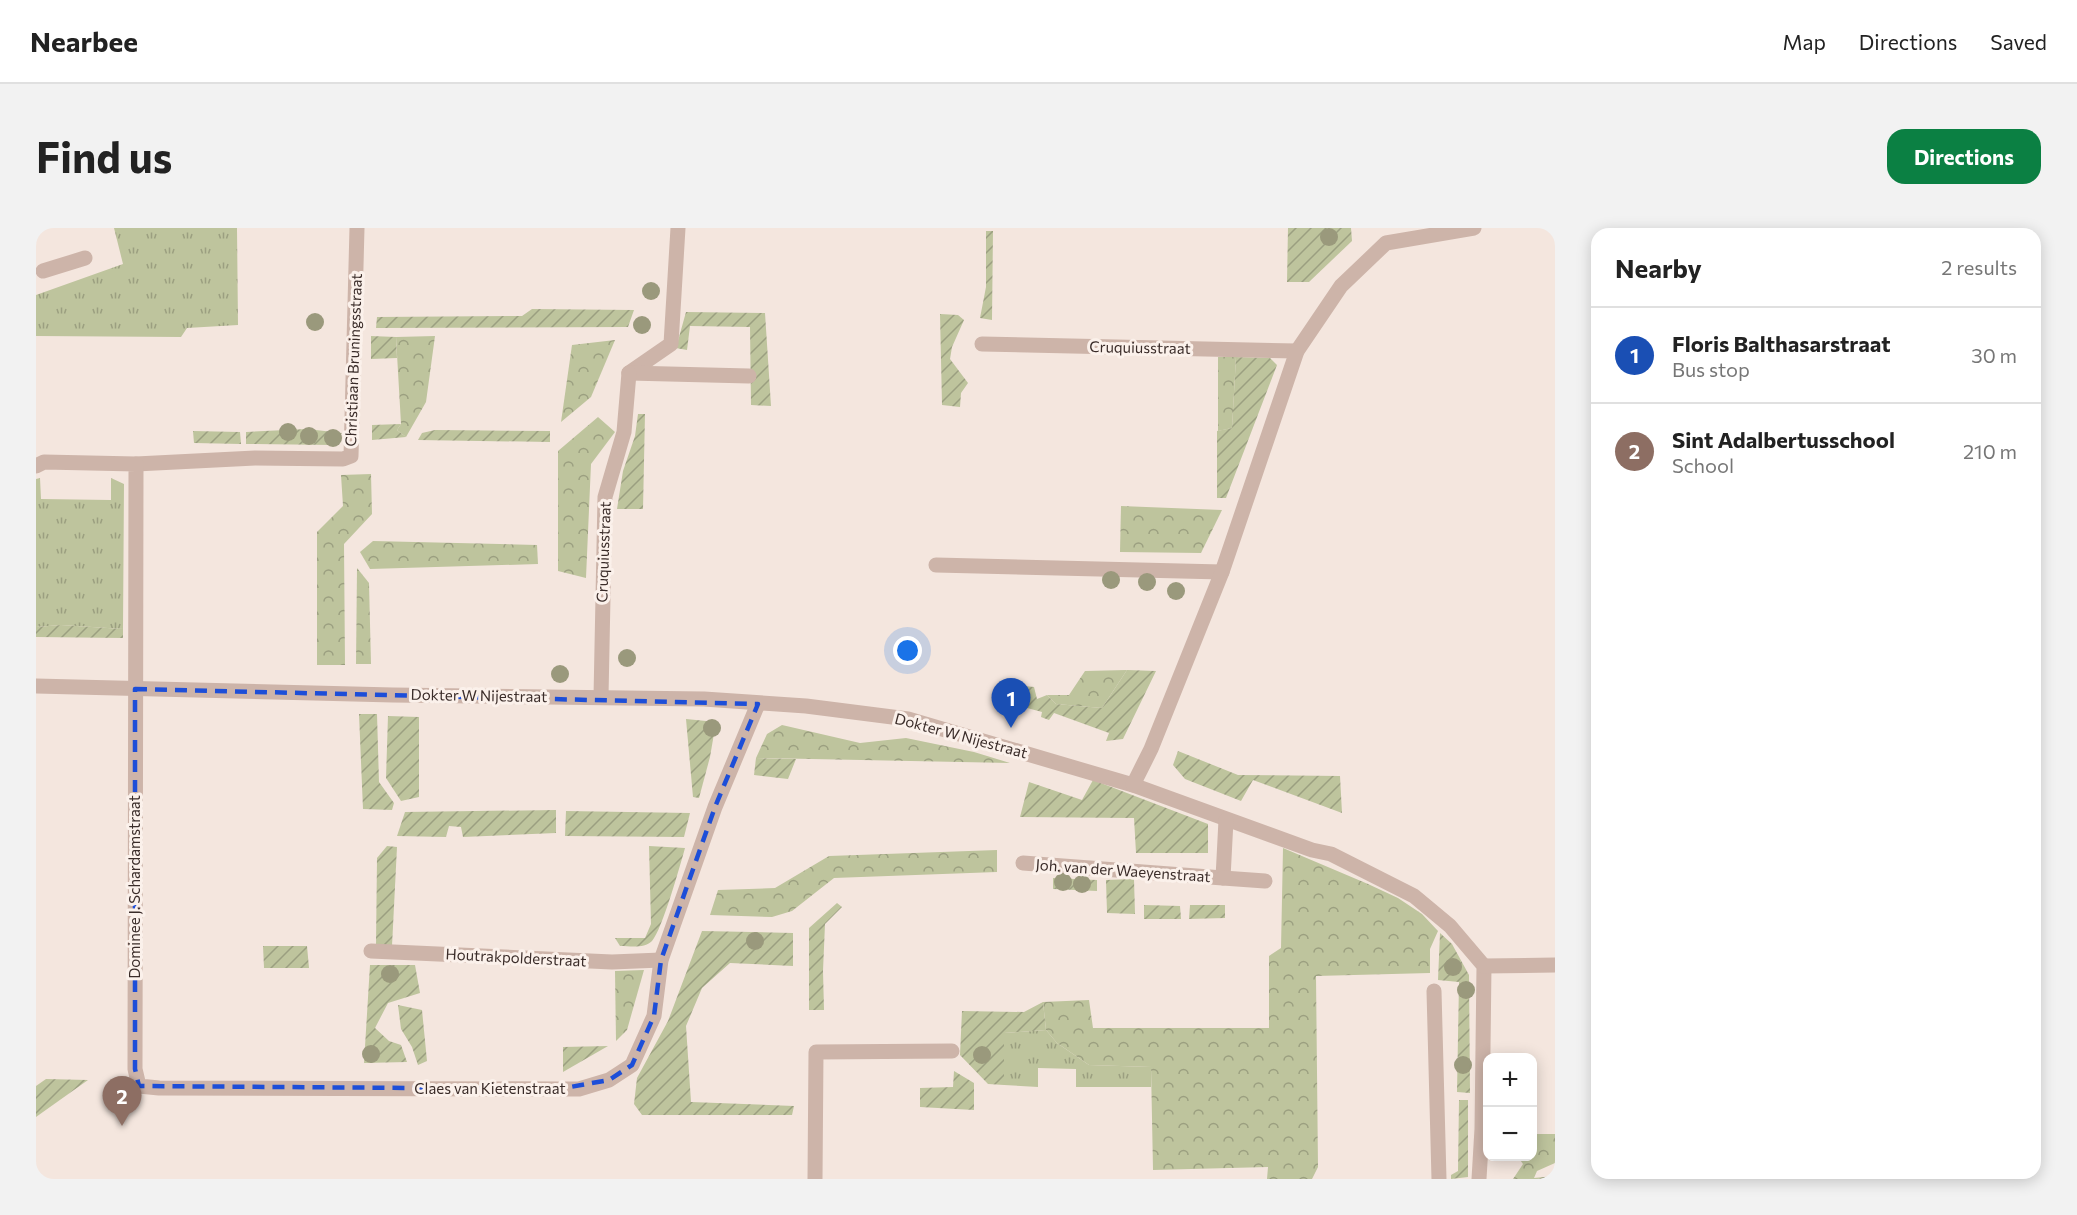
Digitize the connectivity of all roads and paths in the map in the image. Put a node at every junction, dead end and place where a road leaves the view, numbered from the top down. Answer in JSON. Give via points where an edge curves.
{"nodes":[{"id":1,"x":357,"y":228,"type":"edge"},
{"id":2,"x":678,"y":228,"type":"edge"},
{"id":3,"x":1379,"y":228,"type":"edge"},
{"id":4,"x":1474,"y":228,"type":"edge"},
{"id":5,"x":1386,"y":243,"type":"junction"},
{"id":6,"x":85,"y":258,"type":"dead end"},
{"id":7,"x":43,"y":271,"type":"dead end"},
{"id":8,"x":982,"y":344,"type":"dead end"},
{"id":9,"x":1297,"y":351,"type":"junction"},
{"id":10,"x":629,"y":373,"type":"junction"},
{"id":11,"x":749,"y":376,"type":"dead end"},
{"id":12,"x":136,"y":464,"type":"junction"},
{"id":13,"x":36,"y":466,"type":"edge"},
{"id":14,"x":936,"y":565,"type":"dead end"},
{"id":15,"x":1222,"y":572,"type":"junction"},
{"id":16,"x":36,"y":686,"type":"edge"},
{"id":17,"x":135,"y":688,"type":"junction"},
{"id":18,"x":601,"y":697,"type":"junction"},
{"id":19,"x":758,"y":704,"type":"junction"},
{"id":20,"x":1133,"y":785,"type":"junction"},
{"id":21,"x":1226,"y":820,"type":"junction"},
{"id":22,"x":1023,"y":863,"type":"dead end"},
{"id":23,"x":1223,"y":878,"type":"junction"},
{"id":24,"x":1265,"y":881,"type":"dead end"},
{"id":25,"x":371,"y":951,"type":"dead end"},
{"id":26,"x":661,"y":960,"type":"junction"},
{"id":27,"x":1555,"y":965,"type":"edge"},
{"id":28,"x":1484,"y":966,"type":"junction"},
{"id":29,"x":1434,"y":991,"type":"dead end"},
{"id":30,"x":952,"y":1051,"type":"dead end"},
{"id":31,"x":139,"y":1086,"type":"joint"},
{"id":32,"x":815,"y":1179,"type":"edge"},
{"id":33,"x":1439,"y":1179,"type":"edge"},
{"id":34,"x":1479,"y":1179,"type":"edge"}],
"edges":[{"from":1,"to":12,"type":"street","name":"Christiaan Bruningsstraat","via":[[351,456]]},
{"from":2,"to":10,"type":"street","via":[[671,344]]},
{"from":3,"to":5,"type":"street"},
{"from":4,"to":5,"type":"street"},
{"from":5,"to":9,"type":"street","via":[[1341,286]]},
{"from":6,"to":7,"type":"street"},
{"from":8,"to":9,"type":"street","name":"Cruquiusstraat"},
{"from":9,"to":15,"type":"street"},
{"from":10,"to":11,"type":"street"},
{"from":10,"to":18,"type":"street","name":"Cruquiusstraat","via":[[624,432],[605,497]]},
{"from":12,"to":13,"type":"street","via":[[44,462]]},
{"from":12,"to":17,"type":"street"},
{"from":14,"to":15,"type":"street"},
{"from":15,"to":20,"type":"street"},
{"from":16,"to":17,"type":"street","name":"Dokter W Nijestraat"},
{"from":17,"to":18,"type":"street","name":"Dokter W Nijestraat"},
{"from":17,"to":31,"type":"street","name":"Dominee J. Schardamstraat","via":[[135,1069]]},
{"from":18,"to":19,"type":"street","name":"Dokter W Nijestraat"},
{"from":19,"to":20,"type":"street","name":"Dokter W Nijestraat","via":[[908,718]]},
{"from":19,"to":26,"type":"street","name":"Claes van Kietenstraat","via":[[715,807]]},
{"from":20,"to":21,"type":"street","name":"Dokter W Nijestraat"},
{"from":21,"to":23,"type":"street","name":"Joh. van der Waeyenstraat"},
{"from":21,"to":28,"type":"street","name":"Dokter W Nijestraat","via":[[1331,854],[1414,896],[1450,926]]},
{"from":22,"to":23,"type":"street","name":"Joh. van der Waeyenstraat"},
{"from":23,"to":24,"type":"street","name":"Joh. van der Waeyenstraat"},
{"from":25,"to":26,"type":"street","name":"Houtrakpolderstraat","via":[[612,962]]},
{"from":26,"to":31,"type":"street","name":"Claes van Kietenstraat","via":[[654,1016],[632,1065],[609,1080],[579,1089]]},
{"from":27,"to":28,"type":"street"},
{"from":28,"to":34,"type":"street"},
{"from":29,"to":33,"type":"street"},
{"from":30,"to":32,"type":"street","via":[[816,1052]]}]}
